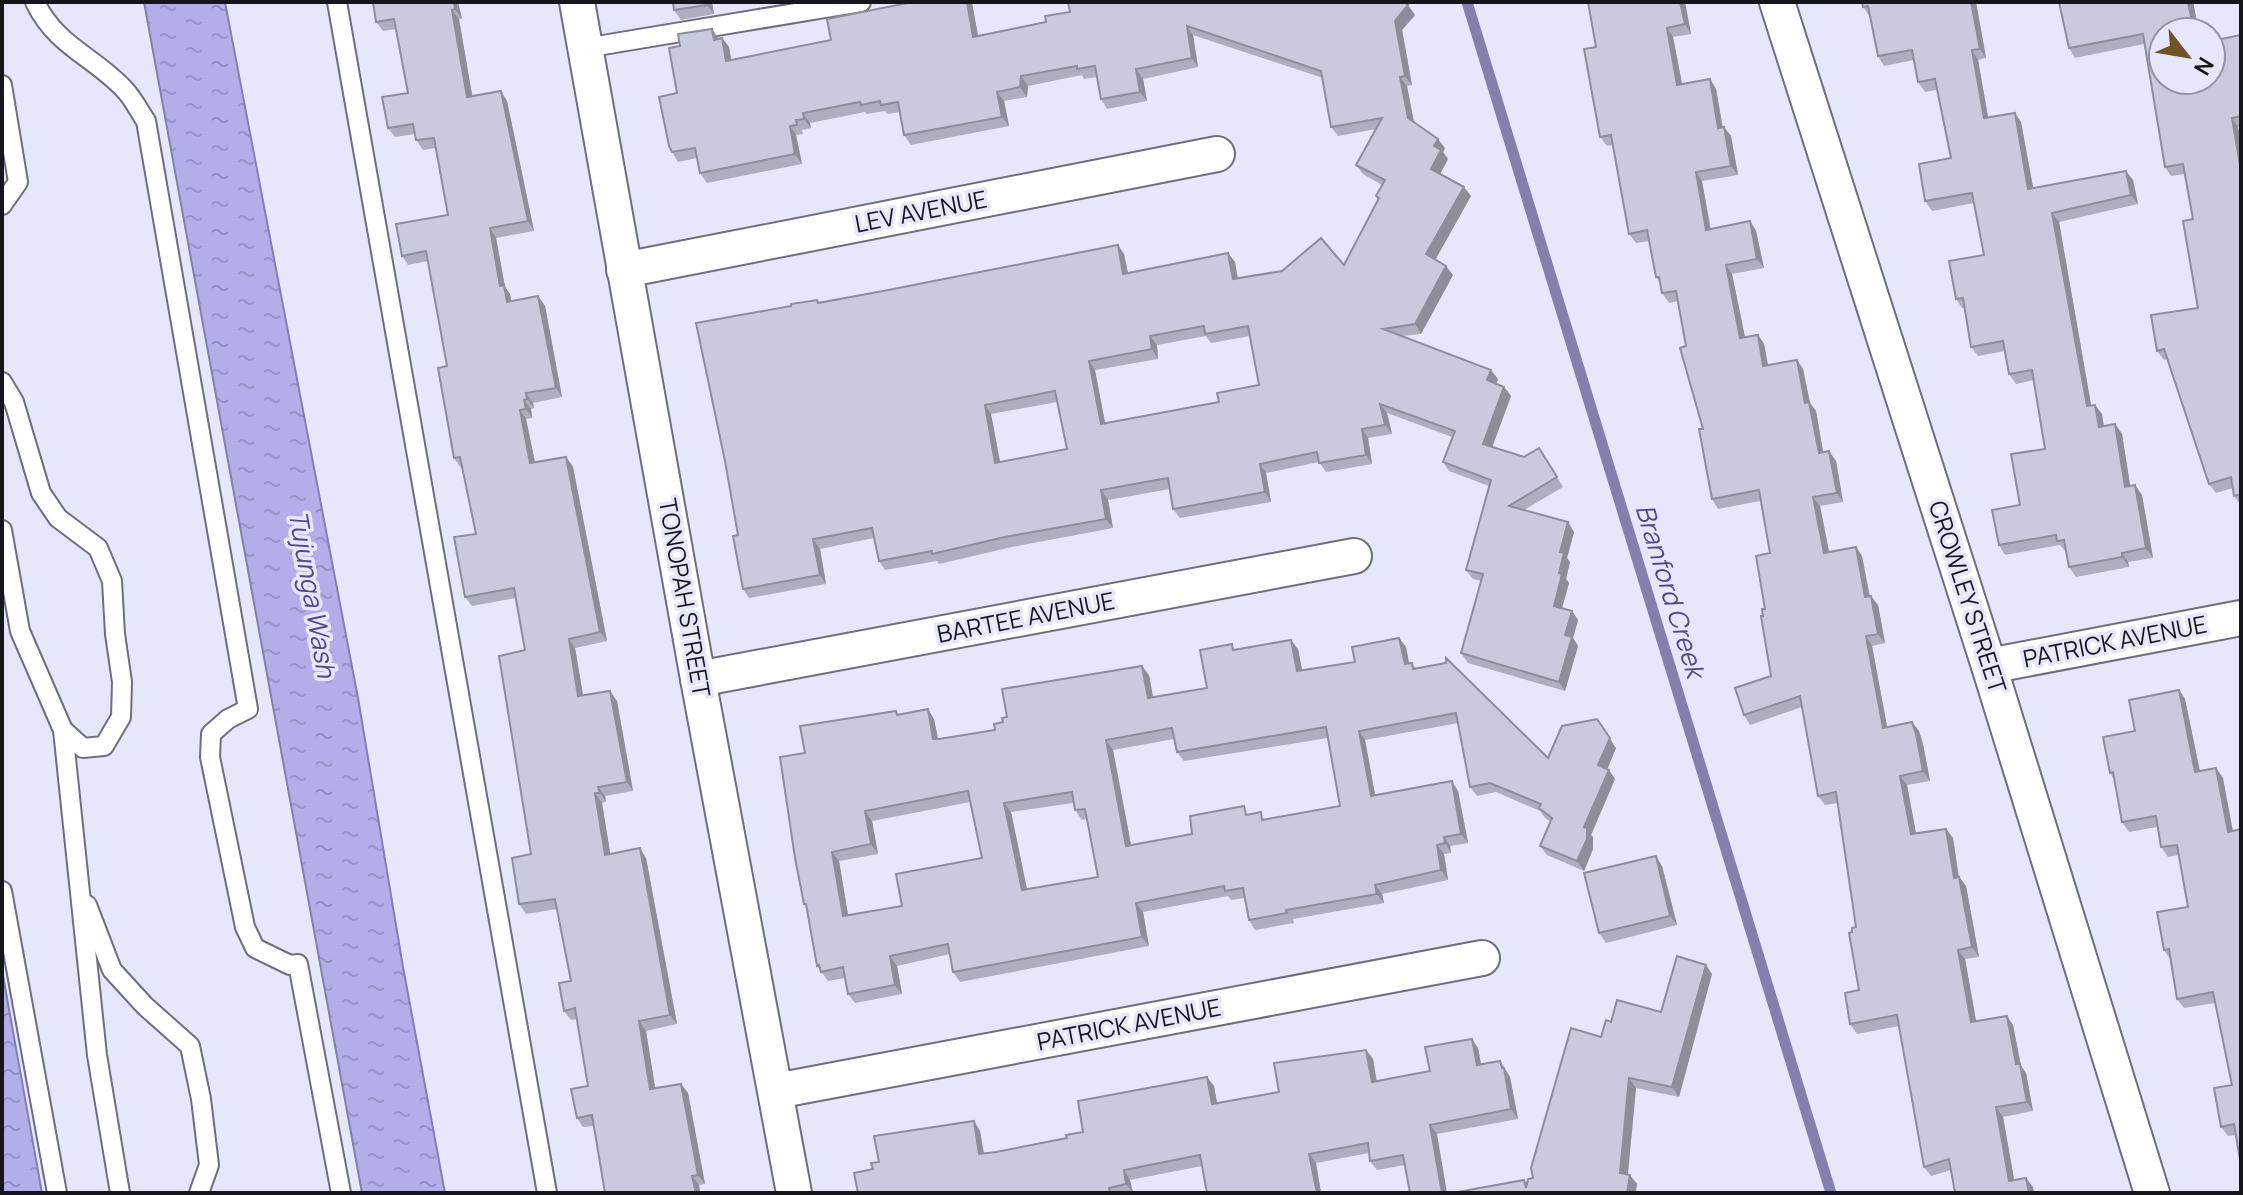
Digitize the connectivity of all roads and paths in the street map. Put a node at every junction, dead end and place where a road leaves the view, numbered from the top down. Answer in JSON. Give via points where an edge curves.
{"nodes":[{"id":1,"x":35,"y":2,"type":"edge"},
{"id":2,"x":337,"y":2,"type":"edge"},
{"id":3,"x":577,"y":2,"type":"edge"},
{"id":4,"x":861,"y":2,"type":"edge"},
{"id":5,"x":1777,"y":2,"type":"edge"},
{"id":6,"x":585,"y":48,"type":"junction"},
{"id":7,"x":2,"y":85,"type":"edge"},
{"id":8,"x":1217,"y":154,"type":"dead end"},
{"id":9,"x":2,"y":205,"type":"edge"},
{"id":10,"x":624,"y":270,"type":"junction"},
{"id":11,"x":2,"y":382,"type":"edge"},
{"id":12,"x":2,"y":530,"type":"edge"},
{"id":13,"x":1354,"y":556,"type":"dead end"},
{"id":14,"x":2241,"y":618,"type":"edge"},
{"id":15,"x":1989,"y":666,"type":"junction"},
{"id":16,"x":698,"y":679,"type":"junction"},
{"id":17,"x":63,"y":730,"type":"junction"},
{"id":18,"x":78,"y":884,"type":"junction"},
{"id":19,"x":2,"y":891,"type":"edge"},
{"id":20,"x":1482,"y":958,"type":"dead end"},
{"id":21,"x":776,"y":1091,"type":"junction"},
{"id":22,"x":57,"y":1193,"type":"edge"},
{"id":23,"x":120,"y":1193,"type":"edge"},
{"id":24,"x":199,"y":1193,"type":"edge"},
{"id":25,"x":341,"y":1193,"type":"edge"},
{"id":26,"x":547,"y":1193,"type":"edge"},
{"id":27,"x":794,"y":1193,"type":"edge"},
{"id":28,"x":2152,"y":1193,"type":"edge"}],
"edges":[{"from":1,"to":25,"type":"lane","via":[[45,23],[125,90],[146,121],[248,709],[211,734],[210,757],[245,927],[255,948],[298,964]]},
{"from":2,"to":26,"type":"lane"},
{"from":3,"to":6,"type":"street","name":"TONOPAH STREET"},
{"from":4,"to":6,"type":"lane"},
{"from":5,"to":15,"type":"street","name":"CROWLEY STREET"},
{"from":6,"to":10,"type":"street","name":"TONOPAH STREET"},
{"from":7,"to":9,"type":"lane","via":[[18,182]]},
{"from":8,"to":10,"type":"street","name":"LEV AVENUE"},
{"from":10,"to":16,"type":"street","name":"TONOPAH STREET"},
{"from":11,"to":17,"type":"lane","via":[[14,402],[41,493],[58,518],[98,548],[112,581],[121,717],[104,746],[83,748]]},
{"from":12,"to":17,"type":"lane","via":[[20,631]]},
{"from":13,"to":16,"type":"street","name":"BARTEE AVENUE"},
{"from":14,"to":15,"type":"street","name":"PATRICK AVENUE"},
{"from":15,"to":28,"type":"street","name":"CROWLEY STREET"},
{"from":16,"to":21,"type":"street","name":"TONOPAH STREET"},
{"from":17,"to":18,"type":"lane"},
{"from":18,"to":23,"type":"lane","via":[[97,1055]]},
{"from":18,"to":24,"type":"lane","via":[[112,970],[190,1046],[209,1165]]},
{"from":19,"to":22,"type":"lane"},
{"from":20,"to":21,"type":"street","name":"PATRICK AVENUE"},
{"from":21,"to":27,"type":"street","name":"TONOPAH STREET"}]}
